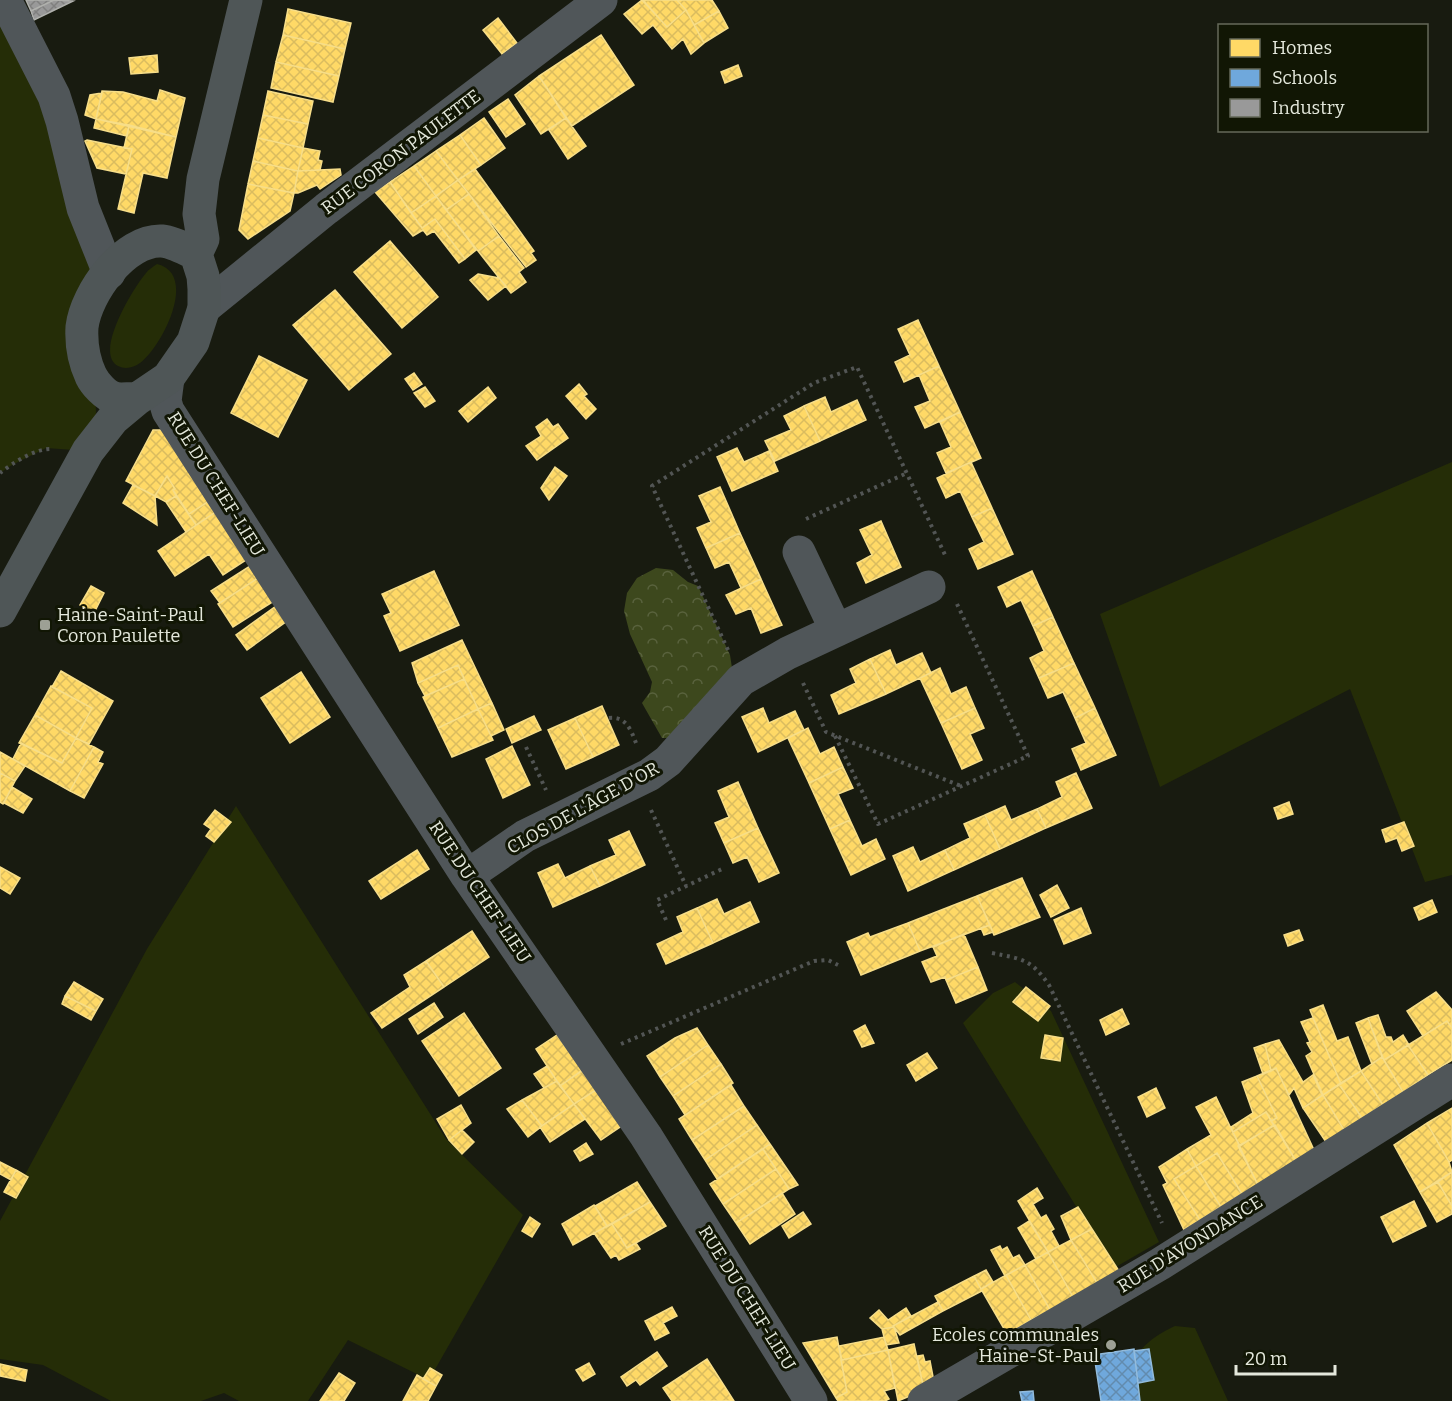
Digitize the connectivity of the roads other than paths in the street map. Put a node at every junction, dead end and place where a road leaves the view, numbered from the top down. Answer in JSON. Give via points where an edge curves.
{"nodes":[{"id":1,"x":5,"y":0,"type":"edge"},
{"id":2,"x":246,"y":0,"type":"edge"},
{"id":3,"x":601,"y":0,"type":"edge"},
{"id":4,"x":202,"y":180,"type":"junction"},
{"id":5,"x":161,"y":241,"type":"junction"},
{"id":6,"x":196,"y":254,"type":"junction"},
{"id":7,"x":109,"y":273,"type":"junction"},
{"id":8,"x":204,"y":308,"type":"junction"},
{"id":9,"x":168,"y":378,"type":"junction"},
{"id":10,"x":95,"y":383,"type":"junction"},
{"id":11,"x":137,"y":399,"type":"junction"},
{"id":12,"x":88,"y":451,"type":"junction"},
{"id":13,"x":799,"y":552,"type":"dead end"},
{"id":14,"x":929,"y":587,"type":"road end"},
{"id":15,"x":0,"y":611,"type":"edge"},
{"id":16,"x":836,"y":630,"type":"junction"},
{"id":17,"x":467,"y":876,"type":"junction"},
{"id":18,"x":1452,"y":1080,"type":"edge"},
{"id":19,"x":811,"y":1401,"type":"edge"},
{"id":20,"x":924,"y":1401,"type":"edge"}],
"edges":[{"from":1,"to":7,"type":"street","via":[[54,96],[83,208]]},
{"from":2,"to":4,"type":"main road"},
{"from":3,"to":8,"type":"street","name":"RUE CORON PAULETTE","via":[[326,209]]},
{"from":4,"to":5,"type":"main road","via":[[179,220]]},
{"from":4,"to":6,"type":"main road","via":[[199,214],[203,239]]},
{"from":5,"to":6,"type":"main road"},
{"from":5,"to":7,"type":"main road","via":[[139,245]]},
{"from":6,"to":8,"type":"main road","via":[[203,276]]},
{"from":7,"to":10,"type":"main road","via":[[100,283],[82,326],[85,363]]},
{"from":8,"to":9,"type":"main road","via":[[193,342]]},
{"from":9,"to":11,"type":"main road"},
{"from":9,"to":17,"type":"street","name":"RUE DU CHEF-LIEU","via":[[168,411]]},
{"from":10,"to":11,"type":"main road","via":[[113,398]]},
{"from":10,"to":12,"type":"main road","via":[[96,413]]},
{"from":11,"to":12,"type":"main road","via":[[113,419]]},
{"from":12,"to":15,"type":"main road"},
{"from":13,"to":16,"type":"street"},
{"from":14,"to":16,"type":"street","name":"CLOS DE L'ÂGE D'OR"},
{"from":16,"to":17,"type":"street","name":"CLOS DE L'ÂGE D'OR","via":[[741,680],[668,761],[649,775],[525,836]]},
{"from":17,"to":19,"type":"street","name":"RUE DU CHEF-LIEU","via":[[646,1136]]},
{"from":18,"to":20,"type":"street","name":"RUE D'AVONDANCE","via":[[1177,1254]]}]}
